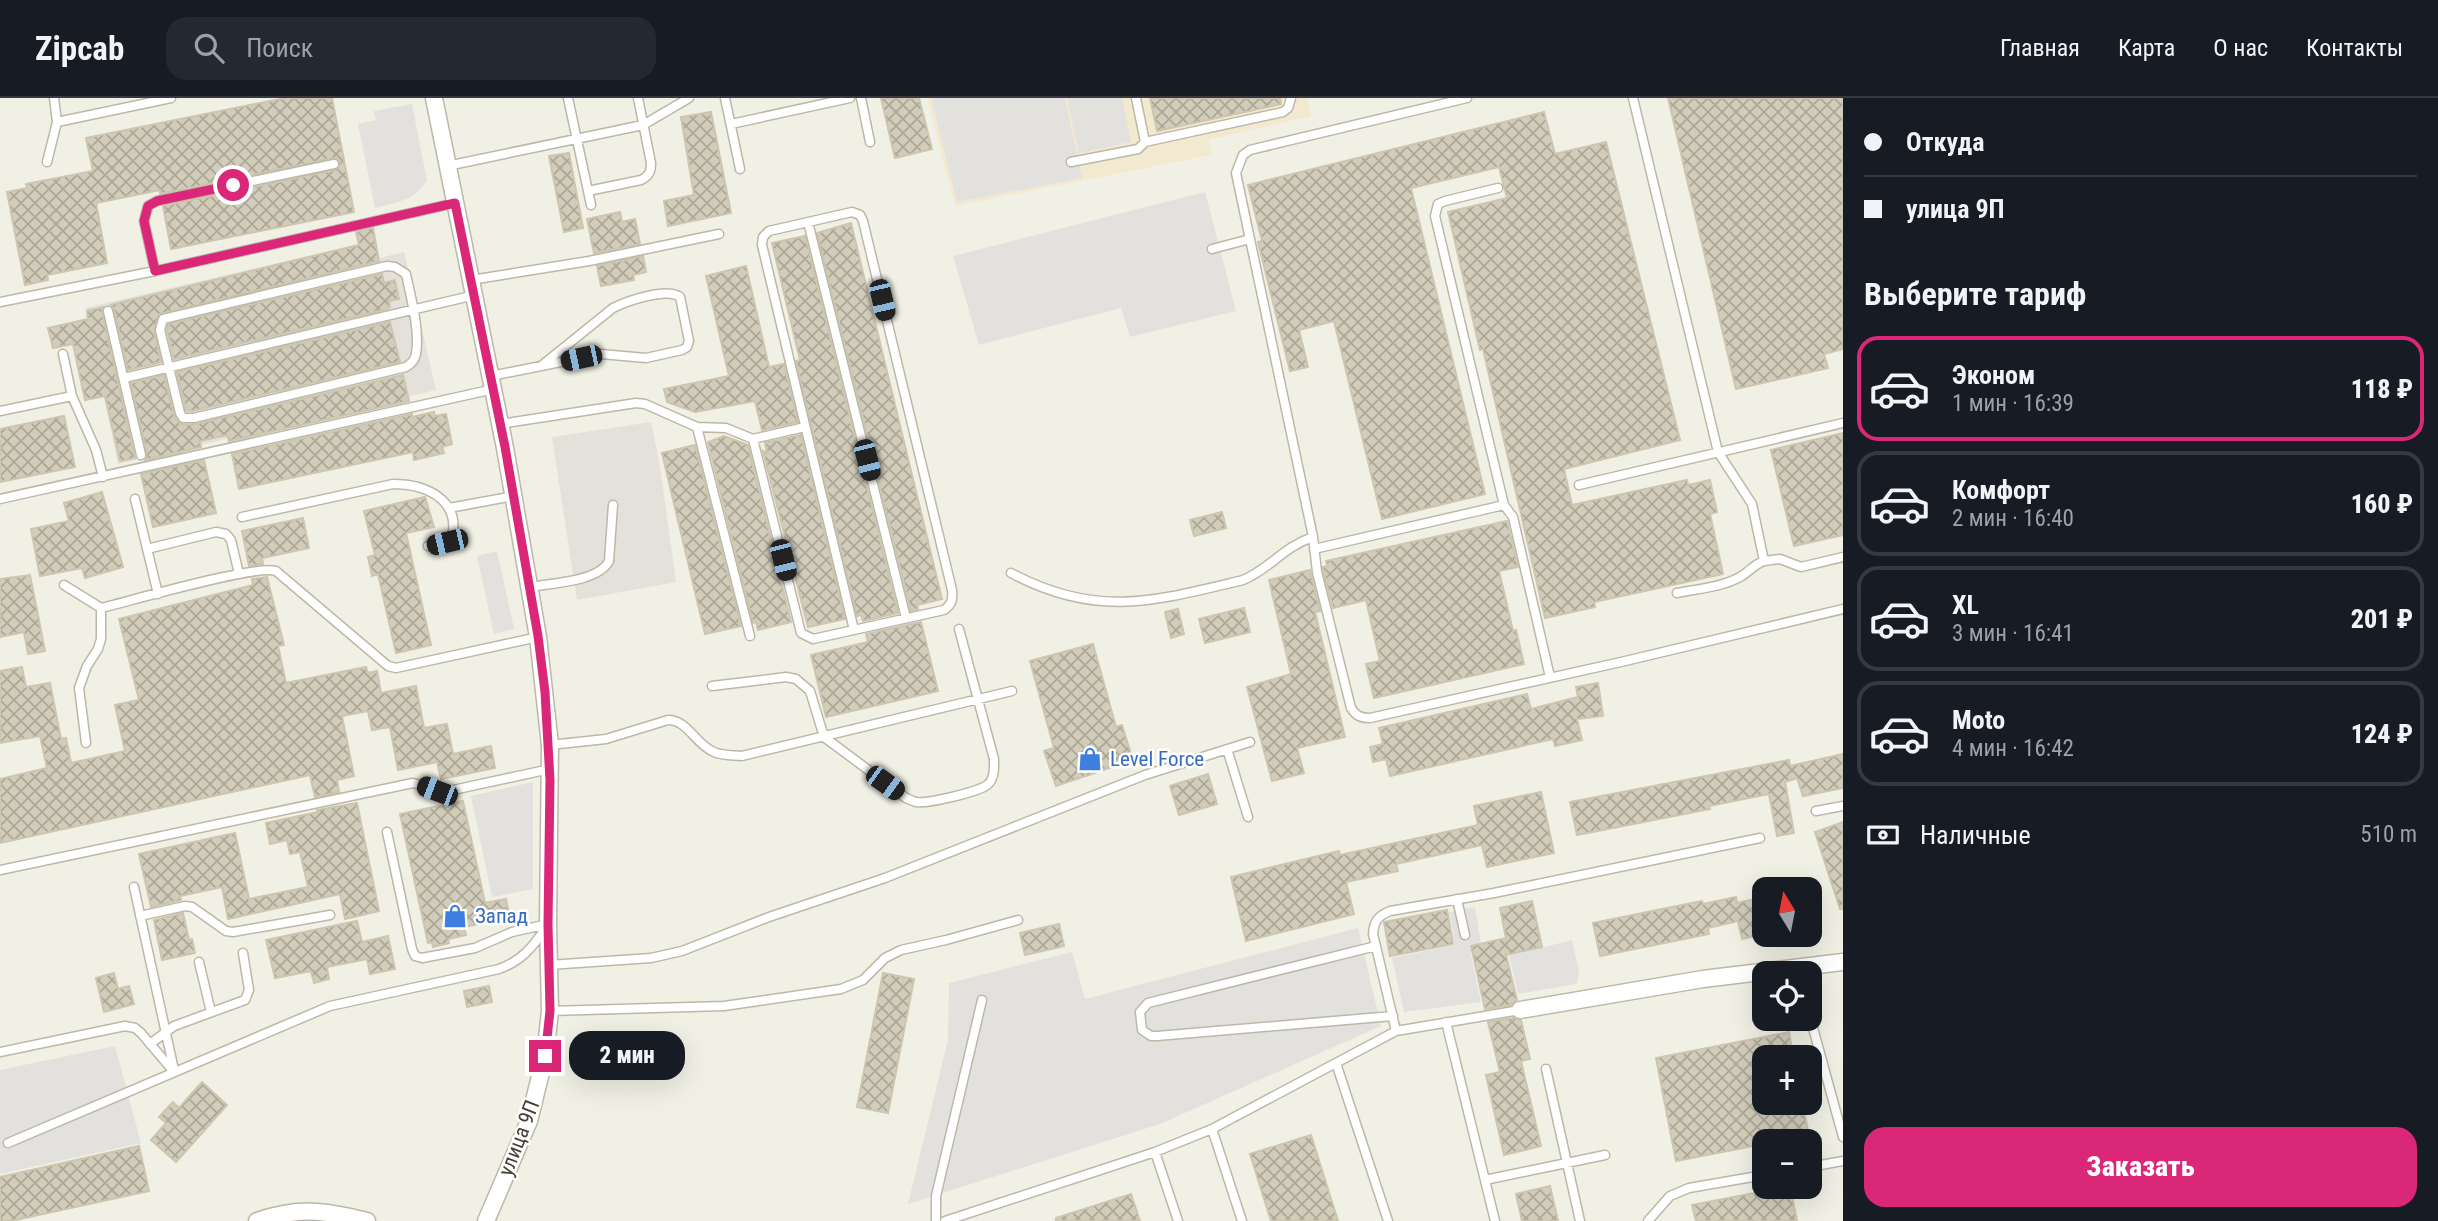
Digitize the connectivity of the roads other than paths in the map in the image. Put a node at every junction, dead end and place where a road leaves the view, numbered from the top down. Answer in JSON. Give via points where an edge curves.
{"nodes":[{"id":1,"x":54,"y":98,"type":"edge"},
{"id":2,"x":171,"y":98,"type":"edge"},
{"id":3,"x":434,"y":98,"type":"edge"},
{"id":4,"x":568,"y":98,"type":"edge"},
{"id":5,"x":638,"y":98,"type":"edge"},
{"id":6,"x":689,"y":98,"type":"edge"},
{"id":7,"x":725,"y":98,"type":"edge"},
{"id":8,"x":850,"y":98,"type":"edge"},
{"id":9,"x":860,"y":98,"type":"edge"},
{"id":10,"x":1136,"y":98,"type":"edge"},
{"id":11,"x":1291,"y":98,"type":"edge"},
{"id":12,"x":1423,"y":98,"type":"edge"},
{"id":13,"x":1466,"y":98,"type":"edge"},
{"id":14,"x":1633,"y":98,"type":"edge"},
{"id":15,"x":1426,"y":107,"type":"junction"},
{"id":16,"x":57,"y":122,"type":"junction"},
{"id":17,"x":731,"y":124,"type":"junction"},
{"id":18,"x":643,"y":125,"type":"junction"},
{"id":19,"x":577,"y":140,"type":"junction"},
{"id":20,"x":870,"y":142,"type":"dead end"},
{"id":21,"x":1145,"y":142,"type":"junction"},
{"id":22,"x":47,"y":162,"type":"dead end"},
{"id":23,"x":1071,"y":162,"type":"dead end"},
{"id":24,"x":334,"y":164,"type":"dead end"},
{"id":25,"x":447,"y":166,"type":"junction"},
{"id":26,"x":740,"y":169,"type":"dead end"},
{"id":27,"x":1498,"y":188,"type":"dead end"},
{"id":28,"x":588,"y":191,"type":"junction"},
{"id":29,"x":455,"y":203,"type":"junction"},
{"id":30,"x":591,"y":205,"type":"dead end"},
{"id":31,"x":808,"y":222,"type":"junction"},
{"id":32,"x":719,"y":234,"type":"dead end"},
{"id":33,"x":1250,"y":239,"type":"junction"},
{"id":34,"x":1212,"y":249,"type":"dead end"},
{"id":35,"x":155,"y":271,"type":"junction"},
{"id":36,"x":473,"y":288,"type":"junction"},
{"id":37,"x":0,"y":303,"type":"edge"},
{"id":38,"x":414,"y":310,"type":"junction"},
{"id":39,"x":108,"y":312,"type":"dead end"},
{"id":40,"x":64,"y":354,"type":"dead end"},
{"id":41,"x":541,"y":366,"type":"junction"},
{"id":42,"x":169,"y":368,"type":"junction"},
{"id":43,"x":124,"y":379,"type":"junction"},
{"id":44,"x":492,"y":382,"type":"junction"},
{"id":45,"x":72,"y":396,"type":"junction"},
{"id":46,"x":0,"y":411,"type":"edge"},
{"id":47,"x":1843,"y":423,"type":"edge"},
{"id":48,"x":500,"y":424,"type":"junction"},
{"id":49,"x":697,"y":427,"type":"junction"},
{"id":50,"x":805,"y":427,"type":"junction"},
{"id":51,"x":753,"y":439,"type":"junction"},
{"id":52,"x":1718,"y":453,"type":"junction"},
{"id":53,"x":141,"y":456,"type":"dead end"},
{"id":54,"x":103,"y":477,"type":"junction"},
{"id":55,"x":1580,"y":485,"type":"dead end"},
{"id":56,"x":514,"y":496,"type":"junction"},
{"id":57,"x":0,"y":499,"type":"edge"},
{"id":58,"x":135,"y":499,"type":"dead end"},
{"id":59,"x":613,"y":505,"type":"dead end"},
{"id":60,"x":1504,"y":505,"type":"junction"},
{"id":61,"x":449,"y":508,"type":"junction"},
{"id":62,"x":242,"y":517,"type":"dead end"},
{"id":63,"x":1313,"y":537,"type":"junction"},
{"id":64,"x":428,"y":546,"type":"dead end"},
{"id":65,"x":147,"y":549,"type":"junction"},
{"id":66,"x":1314,"y":549,"type":"junction"},
{"id":67,"x":1843,"y":557,"type":"edge"},
{"id":68,"x":1764,"y":561,"type":"junction"},
{"id":69,"x":1012,"y":573,"type":"dead end"},
{"id":70,"x":239,"y":575,"type":"junction"},
{"id":71,"x":64,"y":585,"type":"dead end"},
{"id":72,"x":530,"y":587,"type":"junction"},
{"id":73,"x":1677,"y":593,"type":"dead end"},
{"id":74,"x":158,"y":594,"type":"junction"},
{"id":75,"x":101,"y":608,"type":"junction"},
{"id":76,"x":1843,"y":609,"type":"edge"},
{"id":77,"x":906,"y":618,"type":"junction"},
{"id":78,"x":959,"y":629,"type":"dead end"},
{"id":79,"x":854,"y":630,"type":"junction"},
{"id":80,"x":538,"y":636,"type":"junction"},
{"id":81,"x":750,"y":636,"type":"dead end"},
{"id":82,"x":1550,"y":677,"type":"junction"},
{"id":83,"x":712,"y":686,"type":"dead end"},
{"id":84,"x":1012,"y":691,"type":"dead end"},
{"id":85,"x":978,"y":699,"type":"junction"},
{"id":86,"x":824,"y":737,"type":"junction"},
{"id":87,"x":1250,"y":741,"type":"dead end"},
{"id":88,"x":86,"y":743,"type":"dead end"},
{"id":89,"x":550,"y":745,"type":"junction"},
{"id":90,"x":1227,"y":749,"type":"junction"},
{"id":91,"x":550,"y":769,"type":"junction"},
{"id":92,"x":1843,"y":806,"type":"edge"},
{"id":93,"x":1816,"y":811,"type":"dead end"},
{"id":94,"x":1248,"y":817,"type":"dead end"},
{"id":95,"x":387,"y":832,"type":"dead end"},
{"id":96,"x":1760,"y":838,"type":"dead end"},
{"id":97,"x":0,"y":870,"type":"edge"},
{"id":98,"x":134,"y":887,"type":"dead end"},
{"id":99,"x":1457,"y":899,"type":"junction"},
{"id":100,"x":330,"y":915,"type":"dead end"},
{"id":101,"x":140,"y":916,"type":"junction"},
{"id":102,"x":1018,"y":920,"type":"dead end"},
{"id":103,"x":548,"y":924,"type":"junction"},
{"id":104,"x":1465,"y":935,"type":"dead end"},
{"id":105,"x":1376,"y":946,"type":"junction"},
{"id":106,"x":243,"y":953,"type":"dead end"},
{"id":107,"x":199,"y":962,"type":"dead end"},
{"id":108,"x":1843,"y":962,"type":"edge"},
{"id":109,"x":549,"y":965,"type":"junction"},
{"id":110,"x":1822,"y":966,"type":"edge"},
{"id":111,"x":1752,"y":974,"type":"edge"},
{"id":112,"x":982,"y":1000,"type":"dead end"},
{"id":113,"x":1520,"y":1010,"type":"joint"},
{"id":114,"x":550,"y":1011,"type":"junction"},
{"id":115,"x":211,"y":1012,"type":"junction"},
{"id":116,"x":1393,"y":1016,"type":"junction"},
{"id":117,"x":1446,"y":1022,"type":"junction"},
{"id":118,"x":1396,"y":1031,"type":"junction"},
{"id":119,"x":1814,"y":1031,"type":"edge"},
{"id":120,"x":166,"y":1032,"type":"junction"},
{"id":121,"x":150,"y":1044,"type":"junction"},
{"id":122,"x":0,"y":1052,"type":"edge"},
{"id":123,"x":1336,"y":1062,"type":"junction"},
{"id":124,"x":1546,"y":1069,"type":"dead end"},
{"id":125,"x":174,"y":1072,"type":"junction"},
{"id":126,"x":1212,"y":1129,"type":"junction"},
{"id":127,"x":1843,"y":1137,"type":"edge"},
{"id":128,"x":8,"y":1143,"type":"dead end"},
{"id":129,"x":1156,"y":1152,"type":"junction"},
{"id":130,"x":1605,"y":1155,"type":"dead end"},
{"id":131,"x":1843,"y":1161,"type":"edge"},
{"id":132,"x":1567,"y":1163,"type":"junction"},
{"id":133,"x":1822,"y":1165,"type":"edge"},
{"id":134,"x":1752,"y":1177,"type":"edge"},
{"id":135,"x":1485,"y":1180,"type":"junction"},
{"id":136,"x":257,"y":1221,"type":"edge"},
{"id":137,"x":367,"y":1221,"type":"edge"},
{"id":138,"x":486,"y":1221,"type":"edge"},
{"id":139,"x":936,"y":1221,"type":"edge"},
{"id":140,"x":945,"y":1221,"type":"edge"},
{"id":141,"x":1178,"y":1221,"type":"edge"},
{"id":142,"x":1242,"y":1221,"type":"edge"},
{"id":143,"x":1388,"y":1221,"type":"edge"},
{"id":144,"x":1495,"y":1221,"type":"edge"},
{"id":145,"x":1580,"y":1221,"type":"edge"},
{"id":146,"x":1648,"y":1221,"type":"edge"}],
"edges":[{"from":1,"to":16,"type":"lane"},
{"from":2,"to":16,"type":"lane"},
{"from":3,"to":25,"type":"street","name":"улица 9П"},
{"from":4,"to":19,"type":"lane"},
{"from":5,"to":18,"type":"lane"},
{"from":6,"to":18,"type":"lane"},
{"from":7,"to":17,"type":"lane"},
{"from":8,"to":17,"type":"lane"},
{"from":9,"to":20,"type":"lane"},
{"from":10,"to":21,"type":"lane"},
{"from":11,"to":21,"type":"lane","via":[[1283,112]]},
{"from":12,"to":15,"type":"lane"},
{"from":13,"to":15,"type":"lane"},
{"from":14,"to":52,"type":"lane"},
{"from":15,"to":33,"type":"lane","via":[[1243,155],[1236,173]]},
{"from":16,"to":22,"type":"lane"},
{"from":17,"to":26,"type":"lane"},
{"from":18,"to":19,"type":"lane"},
{"from":18,"to":28,"type":"lane","via":[[651,163],[647,177]]},
{"from":19,"to":25,"type":"lane"},
{"from":19,"to":28,"type":"lane"},
{"from":21,"to":23,"type":"lane","via":[[1138,149]]},
{"from":24,"to":35,"type":"lane","via":[[148,206],[144,221]]},
{"from":25,"to":29,"type":"street","name":"улица 9П"},
{"from":27,"to":60,"type":"lane","via":[[1444,201],[1434,216]]},
{"from":28,"to":30,"type":"lane"},
{"from":29,"to":35,"type":"lane"},
{"from":29,"to":36,"type":"street","name":"улица 9П"},
{"from":31,"to":50,"type":"lane","via":[[769,231],[762,245]]},
{"from":31,"to":77,"type":"lane"},
{"from":31,"to":77,"type":"lane","via":[[852,212],[863,221],[953,599],[944,610]]},
{"from":32,"to":36,"type":"lane"},
{"from":33,"to":34,"type":"lane"},
{"from":33,"to":63,"type":"lane"},
{"from":35,"to":37,"type":"lane"},
{"from":36,"to":38,"type":"lane"},
{"from":36,"to":44,"type":"street","name":"улица 9П"},
{"from":38,"to":42,"type":"lane"},
{"from":38,"to":42,"type":"lane","via":[[406,274],[387,266],[168,316],[160,330]]},
{"from":38,"to":42,"type":"lane","via":[[416,354],[407,367],[194,418],[183,418],[180,413]]},
{"from":39,"to":43,"type":"lane"},
{"from":40,"to":45,"type":"lane"},
{"from":41,"to":41,"type":"lane","via":[[601,354],[646,358],[682,350],[689,341],[680,297],[670,292],[613,308]]},
{"from":41,"to":44,"type":"lane"},
{"from":42,"to":43,"type":"lane"},
{"from":43,"to":53,"type":"lane"},
{"from":44,"to":48,"type":"street","name":"улица 9П"},
{"from":44,"to":54,"type":"lane"},
{"from":45,"to":46,"type":"lane"},
{"from":45,"to":54,"type":"lane"},
{"from":47,"to":52,"type":"lane"},
{"from":48,"to":49,"type":"lane","via":[[636,403]]},
{"from":48,"to":56,"type":"street","name":"улица 9П"},
{"from":49,"to":51,"type":"lane","via":[[726,428]]},
{"from":49,"to":81,"type":"lane"},
{"from":50,"to":51,"type":"lane"},
{"from":50,"to":79,"type":"lane"},
{"from":51,"to":79,"type":"lane","via":[[801,632],[813,639]]},
{"from":52,"to":55,"type":"lane"},
{"from":52,"to":68,"type":"lane","via":[[1752,504]]},
{"from":54,"to":57,"type":"lane"},
{"from":56,"to":61,"type":"lane"},
{"from":56,"to":72,"type":"street","name":"улица 9П"},
{"from":58,"to":65,"type":"lane"},
{"from":59,"to":72,"type":"lane","via":[[605,569],[588,577]]},
{"from":60,"to":66,"type":"lane"},
{"from":60,"to":82,"type":"lane","via":[[1513,517]]},
{"from":61,"to":62,"type":"lane","via":[[434,493],[393,484]]},
{"from":61,"to":64,"type":"lane","via":[[452,538]]},
{"from":63,"to":66,"type":"lane"},
{"from":63,"to":69,"type":"lane","via":[[1296,543],[1254,576],[1156,600],[1128,603],[1060,595]]},
{"from":65,"to":70,"type":"lane","via":[[216,532],[226,534]]},
{"from":65,"to":74,"type":"lane"},
{"from":66,"to":82,"type":"lane","via":[[1355,714],[1370,718]]},
{"from":67,"to":68,"type":"lane","via":[[1801,566],[1780,559]]},
{"from":68,"to":73,"type":"lane","via":[[1732,580]]},
{"from":70,"to":74,"type":"lane"},
{"from":70,"to":80,"type":"lane","via":[[276,571],[396,668]]},
{"from":71,"to":75,"type":"lane"},
{"from":72,"to":80,"type":"street","name":"улица 9П"},
{"from":74,"to":75,"type":"lane"},
{"from":75,"to":88,"type":"lane","via":[[101,639],[79,688]]},
{"from":76,"to":82,"type":"lane"},
{"from":77,"to":79,"type":"lane"},
{"from":78,"to":85,"type":"lane"},
{"from":80,"to":89,"type":"street","name":"улица 9П"},
{"from":83,"to":86,"type":"lane","via":[[796,679],[810,691]]},
{"from":84,"to":85,"type":"lane"},
{"from":85,"to":86,"type":"lane"},
{"from":85,"to":86,"type":"lane","via":[[994,759],[992,778],[986,786],[934,802],[906,798]]},
{"from":86,"to":89,"type":"lane","via":[[742,756],[725,755],[701,744],[684,724],[668,720],[606,739]]},
{"from":87,"to":90,"type":"lane"},
{"from":89,"to":91,"type":"street","name":"улица 9П"},
{"from":90,"to":94,"type":"lane"},
{"from":90,"to":109,"type":"lane","via":[[1145,775],[885,878],[682,951],[651,958]]},
{"from":91,"to":97,"type":"lane","via":[[444,792],[413,783]]},
{"from":91,"to":103,"type":"street","name":"улица 9П"},
{"from":92,"to":93,"type":"lane"},
{"from":95,"to":103,"type":"lane","via":[[415,956],[475,948],[512,932]]},
{"from":96,"to":99,"type":"lane"},
{"from":98,"to":101,"type":"lane"},
{"from":99,"to":104,"type":"lane"},
{"from":99,"to":105,"type":"lane","via":[[1380,915],[1374,924]]},
{"from":100,"to":101,"type":"lane","via":[[233,932],[192,907]]},
{"from":101,"to":120,"type":"lane"},
{"from":102,"to":114,"type":"lane","via":[[901,950],[885,958],[863,980],[841,989],[724,1006]]},
{"from":103,"to":109,"type":"street","name":"улица 9П"},
{"from":103,"to":125,"type":"lane","via":[[513,964],[330,1006]]},
{"from":105,"to":116,"type":"lane"},
{"from":105,"to":116,"type":"lane","via":[[1148,1003],[1140,1012],[1142,1030],[1157,1036]]},
{"from":106,"to":115,"type":"lane","via":[[248,996]]},
{"from":107,"to":115,"type":"lane"},
{"from":108,"to":110,"type":"street"},
{"from":109,"to":114,"type":"street","name":"улица 9П"},
{"from":111,"to":113,"type":"street"},
{"from":112,"to":139,"type":"lane","via":[[936,1196]]},
{"from":113,"to":117,"type":"lane"},
{"from":114,"to":138,"type":"street","name":"улица 9П","via":[[545,1056],[528,1121]]},
{"from":115,"to":120,"type":"lane"},
{"from":116,"to":118,"type":"lane"},
{"from":117,"to":118,"type":"lane"},
{"from":117,"to":135,"type":"lane"},
{"from":118,"to":123,"type":"lane"},
{"from":119,"to":127,"type":"lane"},
{"from":120,"to":121,"type":"lane"},
{"from":120,"to":125,"type":"lane"},
{"from":121,"to":122,"type":"lane","via":[[135,1028],[125,1026]]},
{"from":121,"to":125,"type":"lane"},
{"from":123,"to":126,"type":"lane"},
{"from":123,"to":143,"type":"lane"},
{"from":124,"to":132,"type":"lane"},
{"from":125,"to":128,"type":"lane"},
{"from":126,"to":129,"type":"lane"},
{"from":126,"to":142,"type":"lane"},
{"from":129,"to":140,"type":"lane"},
{"from":129,"to":141,"type":"lane"},
{"from":130,"to":132,"type":"lane"},
{"from":131,"to":133,"type":"lane"},
{"from":132,"to":135,"type":"lane"},
{"from":132,"to":145,"type":"lane"},
{"from":134,"to":146,"type":"lane","via":[[1677,1192]]},
{"from":135,"to":144,"type":"lane"},
{"from":136,"to":137,"type":"street","via":[[304,1210]]}]}
